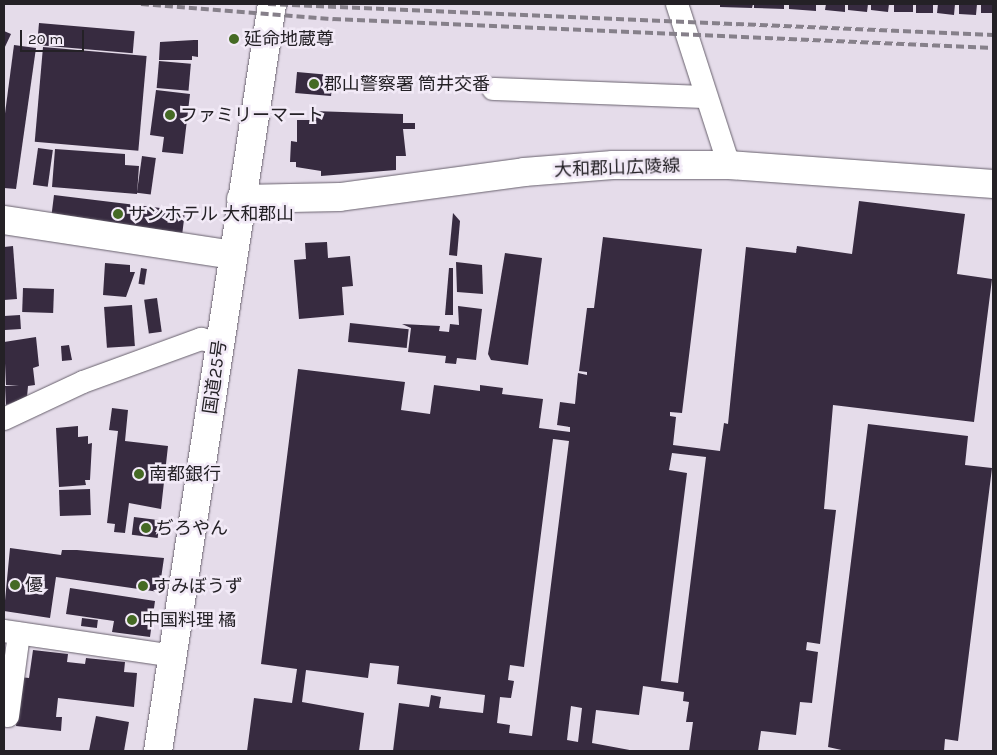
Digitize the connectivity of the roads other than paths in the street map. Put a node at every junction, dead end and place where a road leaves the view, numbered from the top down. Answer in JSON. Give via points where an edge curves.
{"nodes":[{"id":1,"x":272,"y":4,"type":"edge"},
{"id":2,"x":677,"y":4,"type":"edge"},
{"id":3,"x":493,"y":89,"type":"dead end"},
{"id":4,"x":706,"y":97,"type":"junction"},
{"id":5,"x":729,"y":165,"type":"junction"},
{"id":6,"x":993,"y":184,"type":"edge"},
{"id":7,"x":241,"y":199,"type":"junction"},
{"id":8,"x":4,"y":220,"type":"edge"},
{"id":9,"x":232,"y":255,"type":"junction"},
{"id":10,"x":219,"y":343,"type":"junction"},
{"id":11,"x":4,"y":419,"type":"edge"},
{"id":12,"x":11,"y":633,"type":"edge"},
{"id":13,"x":173,"y":656,"type":"junction"},
{"id":14,"x":8,"y":716,"type":"dead end"},
{"id":15,"x":158,"y":751,"type":"edge"}],
"edges":[{"from":1,"to":7,"type":"main road","name":"国道25号"},
{"from":2,"to":4,"type":"street"},
{"from":3,"to":4,"type":"street"},
{"from":4,"to":5,"type":"street"},
{"from":5,"to":6,"type":"main road","name":"大和郡山広陵線"},
{"from":5,"to":7,"type":"main road","name":"大和郡山広陵線","via":[[614,166],[524,172],[340,197]]},
{"from":7,"to":9,"type":"main road","name":"国道25号"},
{"from":8,"to":9,"type":"main road"},
{"from":9,"to":10,"type":"main road","name":"国道25号"},
{"from":10,"to":11,"type":"street","via":[[201,339],[83,382]]},
{"from":10,"to":13,"type":"main road","name":"国道25号"},
{"from":12,"to":13,"type":"street"},
{"from":12,"to":14,"type":"street"},
{"from":13,"to":15,"type":"main road","name":"国道25号"}]}
